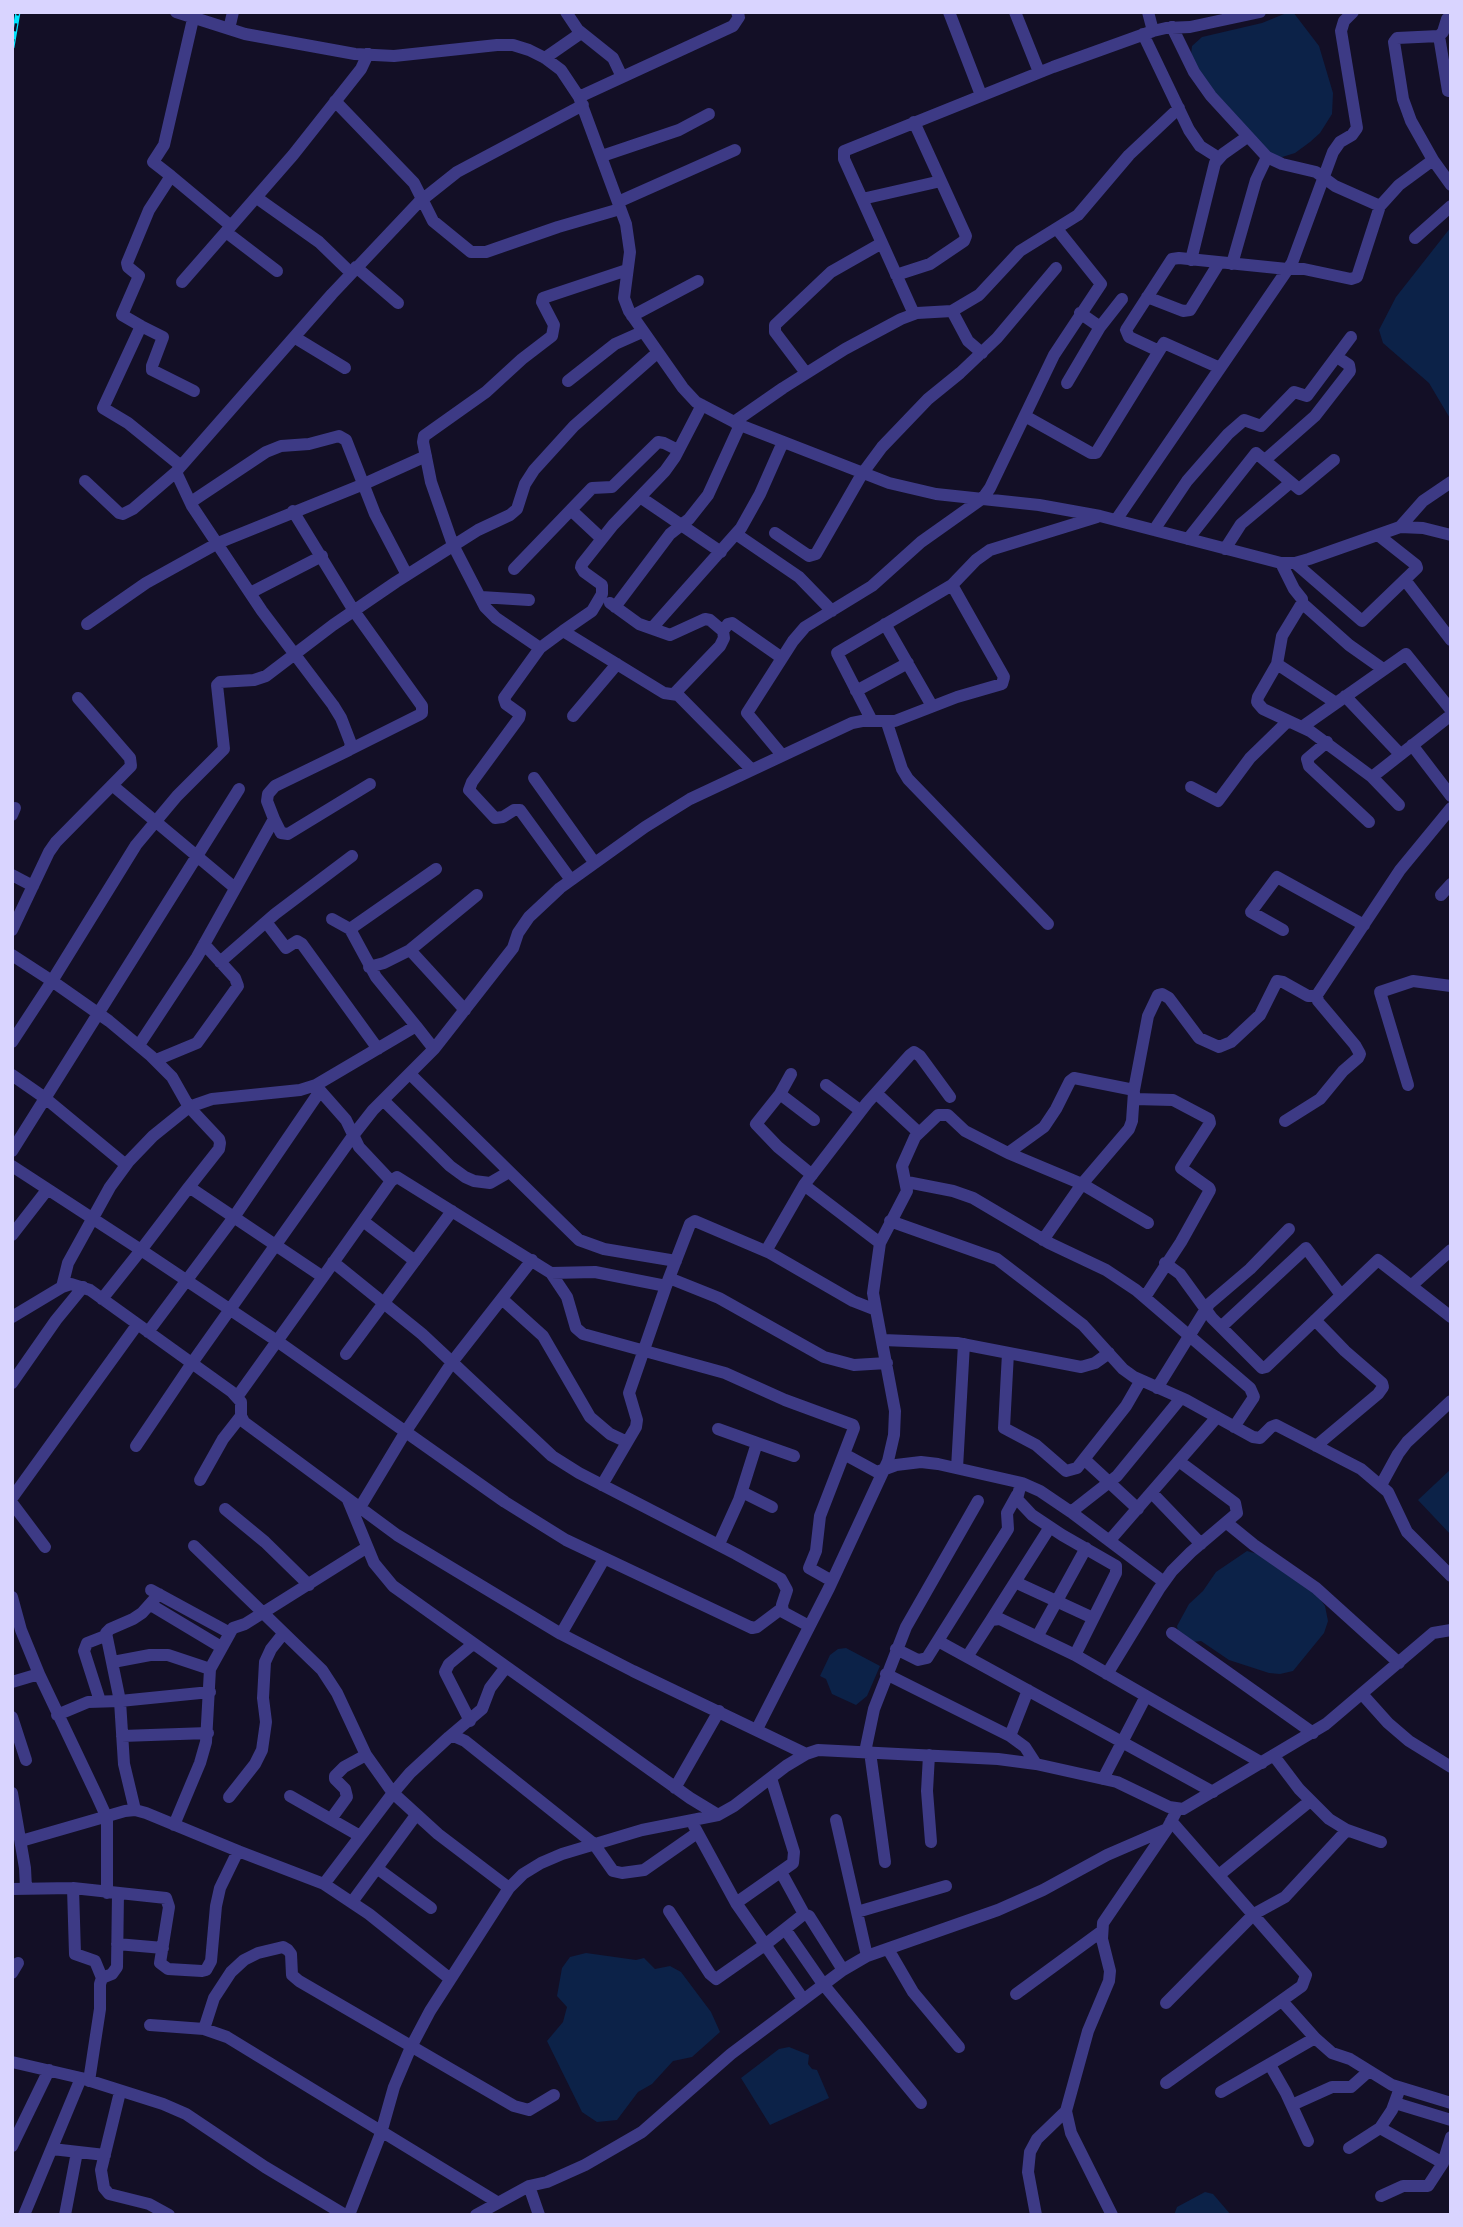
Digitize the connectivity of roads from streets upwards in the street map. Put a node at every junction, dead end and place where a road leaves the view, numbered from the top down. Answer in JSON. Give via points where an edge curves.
{"nodes":[{"id":1,"x":176,"y":12,"type":"edge"},
{"id":2,"x":233,"y":12,"type":"edge"},
{"id":3,"x":566,"y":12,"type":"edge"},
{"id":4,"x":737,"y":12,"type":"edge"},
{"id":5,"x":949,"y":12,"type":"edge"},
{"id":6,"x":1015,"y":12,"type":"edge"},
{"id":7,"x":1148,"y":12,"type":"edge"},
{"id":8,"x":1260,"y":12,"type":"edge"},
{"id":9,"x":1353,"y":12,"type":"edge"},
{"id":10,"x":1223,"y":16,"type":"edge"},
{"id":11,"x":1451,"y":16,"type":"edge"},
{"id":12,"x":193,"y":19,"type":"junction"},
{"id":13,"x":1172,"y":27,"type":"junction"},
{"id":14,"x":229,"y":29,"type":"junction"},
{"id":15,"x":582,"y":33,"type":"junction"},
{"id":16,"x":1148,"y":33,"type":"junction"},
{"id":17,"x":1439,"y":36,"type":"junction"},
{"id":18,"x":369,"y":54,"type":"junction"},
{"id":19,"x":545,"y":58,"type":"junction"},
{"id":20,"x":1039,"y":72,"type":"junction"},
{"id":21,"x":622,"y":77,"type":"junction"},
{"id":22,"x":1448,"y":91,"type":"dead end"},
{"id":23,"x":981,"y":95,"type":"junction"},
{"id":24,"x":335,"y":101,"type":"junction"},
{"id":25,"x":581,"y":101,"type":"junction"},
{"id":26,"x":1179,"y":108,"type":"junction"},
{"id":27,"x":709,"y":114,"type":"dead end"},
{"id":28,"x":914,"y":122,"type":"junction"},
{"id":29,"x":1247,"y":137,"type":"junction"},
{"id":30,"x":735,"y":150,"type":"dead end"},
{"id":31,"x":602,"y":156,"type":"junction"},
{"id":32,"x":1267,"y":157,"type":"junction"},
{"id":33,"x":1219,"y":158,"type":"junction"},
{"id":34,"x":1433,"y":160,"type":"junction"},
{"id":35,"x":171,"y":176,"type":"junction"},
{"id":36,"x":1323,"y":178,"type":"junction"},
{"id":37,"x":941,"y":181,"type":"junction"},
{"id":38,"x":1451,"y":185,"type":"edge"},
{"id":39,"x":257,"y":198,"type":"junction"},
{"id":40,"x":423,"y":198,"type":"junction"},
{"id":41,"x":862,"y":199,"type":"junction"},
{"id":42,"x":619,"y":205,"type":"junction"},
{"id":43,"x":1380,"y":206,"type":"junction"},
{"id":44,"x":1451,"y":206,"type":"edge"},
{"id":45,"x":228,"y":229,"type":"junction"},
{"id":46,"x":1057,"y":229,"type":"junction"},
{"id":47,"x":1415,"y":238,"type":"dead end"},
{"id":48,"x":882,"y":243,"type":"junction"},
{"id":49,"x":1191,"y":260,"type":"junction"},
{"id":50,"x":1226,"y":263,"type":"junction"},
{"id":51,"x":1056,"y":268,"type":"dead end"},
{"id":52,"x":1287,"y":269,"type":"junction"},
{"id":53,"x":354,"y":270,"type":"junction"},
{"id":54,"x":627,"y":270,"type":"junction"},
{"id":55,"x":277,"y":271,"type":"dead end"},
{"id":56,"x":897,"y":275,"type":"junction"},
{"id":57,"x":698,"y":281,"type":"dead end"},
{"id":58,"x":181,"y":282,"type":"dead end"},
{"id":59,"x":1147,"y":297,"type":"junction"},
{"id":60,"x":1122,"y":299,"type":"dead end"},
{"id":61,"x":398,"y":303,"type":"dead end"},
{"id":62,"x":952,"y":311,"type":"junction"},
{"id":63,"x":1080,"y":313,"type":"junction"},
{"id":64,"x":914,"y":314,"type":"junction"},
{"id":65,"x":632,"y":316,"type":"junction"},
{"id":66,"x":141,"y":326,"type":"junction"},
{"id":67,"x":1101,"y":327,"type":"junction"},
{"id":68,"x":642,"y":332,"type":"junction"},
{"id":69,"x":293,"y":337,"type":"junction"},
{"id":70,"x":1351,"y":337,"type":"dead end"},
{"id":71,"x":1159,"y":351,"type":"junction"},
{"id":72,"x":657,"y":353,"type":"junction"},
{"id":73,"x":982,"y":353,"type":"junction"},
{"id":74,"x":1337,"y":356,"type":"junction"},
{"id":75,"x":345,"y":368,"type":"dead end"},
{"id":76,"x":1220,"y":368,"type":"junction"},
{"id":77,"x":806,"y":373,"type":"junction"},
{"id":78,"x":568,"y":381,"type":"dead end"},
{"id":79,"x":1067,"y":383,"type":"dead end"},
{"id":80,"x":194,"y":391,"type":"dead end"},
{"id":81,"x":702,"y":405,"type":"junction"},
{"id":82,"x":1025,"y":416,"type":"junction"},
{"id":83,"x":737,"y":423,"type":"junction"},
{"id":84,"x":783,"y":442,"type":"junction"},
{"id":85,"x":678,"y":450,"type":"junction"},
{"id":86,"x":426,"y":456,"type":"junction"},
{"id":87,"x":1265,"y":460,"type":"junction"},
{"id":88,"x":1334,"y":460,"type":"dead end"},
{"id":89,"x":178,"y":469,"type":"junction"},
{"id":90,"x":862,"y":474,"type":"junction"},
{"id":91,"x":85,"y":481,"type":"dead end"},
{"id":92,"x":1451,"y":481,"type":"edge"},
{"id":93,"x":1290,"y":483,"type":"junction"},
{"id":94,"x":364,"y":484,"type":"junction"},
{"id":95,"x":640,"y":497,"type":"junction"},
{"id":96,"x":982,"y":498,"type":"junction"},
{"id":97,"x":191,"y":502,"type":"junction"},
{"id":98,"x":571,"y":510,"type":"junction"},
{"id":99,"x":293,"y":512,"type":"junction"},
{"id":100,"x":1100,"y":516,"type":"junction"},
{"id":101,"x":1116,"y":520,"type":"junction"},
{"id":102,"x":682,"y":525,"type":"junction"},
{"id":103,"x":1400,"y":527,"type":"junction"},
{"id":104,"x":1154,"y":530,"type":"junction"},
{"id":105,"x":775,"y":533,"type":"dead end"},
{"id":106,"x":736,"y":534,"type":"junction"},
{"id":107,"x":1378,"y":535,"type":"junction"},
{"id":108,"x":1451,"y":535,"type":"edge"},
{"id":109,"x":602,"y":539,"type":"junction"},
{"id":110,"x":1188,"y":539,"type":"junction"},
{"id":111,"x":218,"y":543,"type":"junction"},
{"id":112,"x":453,"y":545,"type":"junction"},
{"id":113,"x":1225,"y":549,"type":"junction"},
{"id":114,"x":721,"y":552,"type":"junction"},
{"id":115,"x":321,"y":556,"type":"junction"},
{"id":116,"x":1288,"y":563,"type":"junction"},
{"id":117,"x":514,"y":569,"type":"dead end"},
{"id":118,"x":407,"y":575,"type":"junction"},
{"id":119,"x":1405,"y":580,"type":"junction"},
{"id":120,"x":953,"y":585,"type":"junction"},
{"id":121,"x":250,"y":593,"type":"junction"},
{"id":122,"x":481,"y":597,"type":"junction"},
{"id":123,"x":601,"y":597,"type":"junction"},
{"id":124,"x":529,"y":600,"type":"dead end"},
{"id":125,"x":1302,"y":603,"type":"junction"},
{"id":126,"x":615,"y":607,"type":"junction"},
{"id":127,"x":354,"y":611,"type":"junction"},
{"id":128,"x":832,"y":611,"type":"junction"},
{"id":129,"x":87,"y":624,"type":"dead end"},
{"id":130,"x":885,"y":624,"type":"junction"},
{"id":131,"x":652,"y":628,"type":"junction"},
{"id":132,"x":563,"y":631,"type":"junction"},
{"id":133,"x":723,"y":631,"type":"junction"},
{"id":134,"x":1451,"y":640,"type":"edge"},
{"id":135,"x":540,"y":648,"type":"junction"},
{"id":136,"x":296,"y":653,"type":"junction"},
{"id":137,"x":782,"y":657,"type":"junction"},
{"id":138,"x":908,"y":663,"type":"junction"},
{"id":139,"x":617,"y":664,"type":"junction"},
{"id":140,"x":1277,"y":664,"type":"junction"},
{"id":141,"x":1383,"y":669,"type":"junction"},
{"id":142,"x":856,"y":691,"type":"junction"},
{"id":143,"x":674,"y":694,"type":"junction"},
{"id":144,"x":78,"y":698,"type":"dead end"},
{"id":145,"x":1340,"y":700,"type":"junction"},
{"id":146,"x":932,"y":706,"type":"junction"},
{"id":147,"x":1451,"y":712,"type":"edge"},
{"id":148,"x":573,"y":716,"type":"dead end"},
{"id":149,"x":872,"y":721,"type":"junction"},
{"id":150,"x":1287,"y":721,"type":"junction"},
{"id":151,"x":887,"y":723,"type":"junction"},
{"id":152,"x":1302,"y":727,"type":"junction"},
{"id":153,"x":1327,"y":742,"type":"junction"},
{"id":154,"x":1412,"y":745,"type":"junction"},
{"id":155,"x":349,"y":750,"type":"junction"},
{"id":156,"x":1400,"y":754,"type":"junction"},
{"id":157,"x":782,"y":755,"type":"junction"},
{"id":158,"x":751,"y":769,"type":"junction"},
{"id":159,"x":1372,"y":777,"type":"junction"},
{"id":160,"x":534,"y":779,"type":"dead end"},
{"id":161,"x":370,"y":784,"type":"dead end"},
{"id":162,"x":113,"y":785,"type":"junction"},
{"id":163,"x":1191,"y":787,"type":"dead end"},
{"id":164,"x":239,"y":789,"type":"dead end"},
{"id":165,"x":1451,"y":796,"type":"edge"},
{"id":166,"x":1399,"y":805,"type":"dead end"},
{"id":167,"x":1451,"y":808,"type":"edge"},
{"id":168,"x":274,"y":819,"type":"junction"},
{"id":169,"x":154,"y":822,"type":"junction"},
{"id":170,"x":1368,"y":822,"type":"dead end"},
{"id":171,"x":352,"y":856,"type":"dead end"},
{"id":172,"x":196,"y":857,"type":"junction"},
{"id":173,"x":594,"y":862,"type":"junction"},
{"id":174,"x":436,"y":869,"type":"dead end"},
{"id":175,"x":12,"y":875,"type":"edge"},
{"id":176,"x":571,"y":880,"type":"junction"},
{"id":177,"x":1451,"y":884,"type":"edge"},
{"id":178,"x":33,"y":886,"type":"junction"},
{"id":179,"x":235,"y":888,"type":"junction"},
{"id":180,"x":477,"y":895,"type":"dead end"},
{"id":181,"x":1441,"y":895,"type":"dead end"},
{"id":182,"x":332,"y":919,"type":"dead end"},
{"id":183,"x":266,"y":922,"type":"junction"},
{"id":184,"x":1048,"y":924,"type":"dead end"},
{"id":185,"x":1364,"y":925,"type":"junction"},
{"id":186,"x":350,"y":929,"type":"junction"},
{"id":187,"x":12,"y":930,"type":"edge"},
{"id":188,"x":1283,"y":930,"type":"dead end"},
{"id":189,"x":204,"y":944,"type":"junction"},
{"id":190,"x":410,"y":950,"type":"junction"},
{"id":191,"x":12,"y":956,"type":"edge"},
{"id":192,"x":220,"y":962,"type":"junction"},
{"id":193,"x":369,"y":967,"type":"junction"},
{"id":194,"x":52,"y":981,"type":"junction"},
{"id":195,"x":1451,"y":986,"type":"edge"},
{"id":196,"x":1317,"y":996,"type":"junction"},
{"id":197,"x":465,"y":1010,"type":"junction"},
{"id":198,"x":97,"y":1013,"type":"junction"},
{"id":199,"x":415,"y":1026,"type":"junction"},
{"id":200,"x":12,"y":1042,"type":"edge"},
{"id":201,"x":139,"y":1045,"type":"junction"},
{"id":202,"x":378,"y":1049,"type":"junction"},
{"id":203,"x":434,"y":1049,"type":"junction"},
{"id":204,"x":156,"y":1060,"type":"junction"},
{"id":205,"x":410,"y":1074,"type":"junction"},
{"id":206,"x":791,"y":1074,"type":"dead end"},
{"id":207,"x":12,"y":1075,"type":"edge"},
{"id":208,"x":826,"y":1085,"type":"dead end"},
{"id":209,"x":1408,"y":1085,"type":"dead end"},
{"id":210,"x":318,"y":1088,"type":"junction"},
{"id":211,"x":876,"y":1093,"type":"junction"},
{"id":212,"x":780,"y":1094,"type":"junction"},
{"id":213,"x":1134,"y":1095,"type":"junction"},
{"id":214,"x":950,"y":1097,"type":"dead end"},
{"id":215,"x":45,"y":1098,"type":"junction"},
{"id":216,"x":383,"y":1100,"type":"junction"},
{"id":217,"x":189,"y":1107,"type":"junction"},
{"id":218,"x":861,"y":1111,"type":"junction"},
{"id":219,"x":814,"y":1120,"type":"dead end"},
{"id":220,"x":1284,"y":1121,"type":"dead end"},
{"id":221,"x":918,"y":1132,"type":"junction"},
{"id":222,"x":354,"y":1135,"type":"junction"},
{"id":223,"x":12,"y":1151,"type":"edge"},
{"id":224,"x":1008,"y":1153,"type":"junction"},
{"id":225,"x":126,"y":1165,"type":"junction"},
{"id":226,"x":12,"y":1166,"type":"edge"},
{"id":227,"x":509,"y":1172,"type":"junction"},
{"id":228,"x":808,"y":1180,"type":"junction"},
{"id":229,"x":391,"y":1181,"type":"junction"},
{"id":230,"x":907,"y":1182,"type":"junction"},
{"id":231,"x":1082,"y":1184,"type":"junction"},
{"id":232,"x":188,"y":1188,"type":"junction"},
{"id":233,"x":47,"y":1190,"type":"junction"},
{"id":234,"x":452,"y":1211,"type":"junction"},
{"id":235,"x":234,"y":1217,"type":"junction"},
{"id":236,"x":91,"y":1219,"type":"junction"},
{"id":237,"x":363,"y":1221,"type":"junction"},
{"id":238,"x":890,"y":1221,"type":"junction"},
{"id":239,"x":1147,"y":1223,"type":"dead end"},
{"id":240,"x":1289,"y":1229,"type":"dead end"},
{"id":241,"x":12,"y":1236,"type":"edge"},
{"id":242,"x":1043,"y":1240,"type":"junction"},
{"id":243,"x":880,"y":1243,"type":"junction"},
{"id":244,"x":276,"y":1247,"type":"junction"},
{"id":245,"x":141,"y":1250,"type":"junction"},
{"id":246,"x":1451,"y":1250,"type":"edge"},
{"id":247,"x":766,"y":1251,"type":"junction"},
{"id":248,"x":532,"y":1260,"type":"junction"},
{"id":249,"x":415,"y":1261,"type":"junction"},
{"id":250,"x":676,"y":1261,"type":"junction"},
{"id":251,"x":333,"y":1262,"type":"junction"},
{"id":252,"x":1165,"y":1263,"type":"junction"},
{"id":253,"x":551,"y":1273,"type":"junction"},
{"id":254,"x":323,"y":1277,"type":"junction"},
{"id":255,"x":187,"y":1280,"type":"junction"},
{"id":256,"x":668,"y":1282,"type":"junction"},
{"id":257,"x":1411,"y":1286,"type":"junction"},
{"id":258,"x":62,"y":1287,"type":"junction"},
{"id":259,"x":83,"y":1287,"type":"junction"},
{"id":260,"x":1341,"y":1295,"type":"junction"},
{"id":261,"x":1145,"y":1297,"type":"junction"},
{"id":262,"x":102,"y":1299,"type":"junction"},
{"id":263,"x":502,"y":1299,"type":"junction"},
{"id":264,"x":385,"y":1303,"type":"junction"},
{"id":265,"x":1205,"y":1309,"type":"junction"},
{"id":266,"x":231,"y":1310,"type":"junction"},
{"id":267,"x":876,"y":1310,"type":"junction"},
{"id":268,"x":1450,"y":1314,"type":"edge"},
{"id":269,"x":12,"y":1317,"type":"edge"},
{"id":270,"x":1315,"y":1320,"type":"junction"},
{"id":271,"x":1221,"y":1327,"type":"junction"},
{"id":272,"x":143,"y":1329,"type":"junction"},
{"id":273,"x":1190,"y":1335,"type":"junction"},
{"id":274,"x":883,"y":1340,"type":"junction"},
{"id":275,"x":277,"y":1341,"type":"junction"},
{"id":276,"x":964,"y":1344,"type":"junction"},
{"id":277,"x":643,"y":1349,"type":"junction"},
{"id":278,"x":1008,"y":1353,"type":"junction"},
{"id":279,"x":1109,"y":1353,"type":"junction"},
{"id":280,"x":346,"y":1354,"type":"dead end"},
{"id":281,"x":453,"y":1361,"type":"junction"},
{"id":282,"x":192,"y":1363,"type":"junction"},
{"id":283,"x":887,"y":1363,"type":"junction"},
{"id":284,"x":1141,"y":1380,"type":"junction"},
{"id":285,"x":12,"y":1382,"type":"edge"},
{"id":286,"x":1157,"y":1388,"type":"junction"},
{"id":287,"x":237,"y":1396,"type":"junction"},
{"id":288,"x":1181,"y":1398,"type":"junction"},
{"id":289,"x":1451,"y":1401,"type":"edge"},
{"id":290,"x":241,"y":1416,"type":"junction"},
{"id":291,"x":1217,"y":1417,"type":"junction"},
{"id":292,"x":1234,"y":1427,"type":"junction"},
{"id":293,"x":718,"y":1429,"type":"dead end"},
{"id":294,"x":406,"y":1431,"type":"junction"},
{"id":295,"x":627,"y":1442,"type":"junction"},
{"id":296,"x":757,"y":1443,"type":"junction"},
{"id":297,"x":136,"y":1446,"type":"dead end"},
{"id":298,"x":1317,"y":1446,"type":"junction"},
{"id":299,"x":844,"y":1454,"type":"junction"},
{"id":300,"x":794,"y":1456,"type":"dead end"},
{"id":301,"x":1084,"y":1459,"type":"junction"},
{"id":302,"x":1180,"y":1462,"type":"junction"},
{"id":303,"x":957,"y":1468,"type":"junction"},
{"id":304,"x":884,"y":1471,"type":"junction"},
{"id":305,"x":200,"y":1480,"type":"dead end"},
{"id":306,"x":1111,"y":1482,"type":"junction"},
{"id":307,"x":602,"y":1485,"type":"junction"},
{"id":308,"x":1381,"y":1485,"type":"junction"},
{"id":309,"x":1019,"y":1489,"type":"junction"},
{"id":310,"x":743,"y":1492,"type":"junction"},
{"id":311,"x":1152,"y":1493,"type":"junction"},
{"id":312,"x":348,"y":1500,"type":"junction"},
{"id":313,"x":12,"y":1501,"type":"edge"},
{"id":314,"x":978,"y":1501,"type":"dead end"},
{"id":315,"x":772,"y":1507,"type":"dead end"},
{"id":316,"x":1138,"y":1508,"type":"junction"},
{"id":317,"x":225,"y":1509,"type":"dead end"},
{"id":318,"x":359,"y":1509,"type":"junction"},
{"id":319,"x":1071,"y":1512,"type":"junction"},
{"id":320,"x":1227,"y":1523,"type":"junction"},
{"id":321,"x":1049,"y":1527,"type":"junction"},
{"id":322,"x":1111,"y":1540,"type":"junction"},
{"id":323,"x":1201,"y":1544,"type":"junction"},
{"id":324,"x":719,"y":1545,"type":"junction"},
{"id":325,"x":194,"y":1546,"type":"dead end"},
{"id":326,"x":45,"y":1547,"type":"dead end"},
{"id":327,"x":366,"y":1548,"type":"junction"},
{"id":328,"x":1086,"y":1548,"type":"junction"},
{"id":329,"x":604,"y":1559,"type":"junction"},
{"id":330,"x":1450,"y":1574,"type":"edge"},
{"id":331,"x":832,"y":1581,"type":"junction"},
{"id":332,"x":1016,"y":1582,"type":"junction"},
{"id":333,"x":1164,"y":1582,"type":"junction"},
{"id":334,"x":309,"y":1585,"type":"junction"},
{"id":335,"x":154,"y":1596,"type":"junction"},
{"id":336,"x":12,"y":1598,"type":"edge"},
{"id":337,"x":1057,"y":1601,"type":"junction"},
{"id":338,"x":781,"y":1609,"type":"junction"},
{"id":339,"x":262,"y":1612,"type":"junction"},
{"id":340,"x":1093,"y":1618,"type":"junction"},
{"id":341,"x":991,"y":1620,"type":"junction"},
{"id":342,"x":810,"y":1626,"type":"junction"},
{"id":343,"x":1451,"y":1629,"type":"edge"},
{"id":344,"x":230,"y":1633,"type":"junction"},
{"id":345,"x":1172,"y":1633,"type":"dead end"},
{"id":346,"x":283,"y":1634,"type":"junction"},
{"id":347,"x":561,"y":1634,"type":"junction"},
{"id":348,"x":106,"y":1636,"type":"junction"},
{"id":349,"x":1037,"y":1637,"type":"junction"},
{"id":350,"x":938,"y":1641,"type":"junction"},
{"id":351,"x":473,"y":1644,"type":"junction"},
{"id":352,"x":221,"y":1647,"type":"junction"},
{"id":353,"x":896,"y":1649,"type":"junction"},
{"id":354,"x":1075,"y":1655,"type":"junction"},
{"id":355,"x":967,"y":1657,"type":"junction"},
{"id":356,"x":113,"y":1662,"type":"junction"},
{"id":357,"x":1399,"y":1663,"type":"junction"},
{"id":358,"x":506,"y":1667,"type":"junction"},
{"id":359,"x":210,"y":1669,"type":"junction"},
{"id":360,"x":39,"y":1674,"type":"junction"},
{"id":361,"x":886,"y":1674,"type":"junction"},
{"id":362,"x":1107,"y":1674,"type":"junction"},
{"id":363,"x":12,"y":1682,"type":"edge"},
{"id":364,"x":1028,"y":1690,"type":"junction"},
{"id":365,"x":210,"y":1692,"type":"junction"},
{"id":366,"x":1362,"y":1694,"type":"junction"},
{"id":367,"x":1146,"y":1696,"type":"junction"},
{"id":368,"x":100,"y":1701,"type":"junction"},
{"id":369,"x":120,"y":1701,"type":"junction"},
{"id":370,"x":719,"y":1711,"type":"junction"},
{"id":371,"x":57,"y":1715,"type":"junction"},
{"id":372,"x":12,"y":1717,"type":"edge"},
{"id":373,"x":470,"y":1721,"type":"junction"},
{"id":374,"x":757,"y":1729,"type":"junction"},
{"id":375,"x":208,"y":1733,"type":"junction"},
{"id":376,"x":1312,"y":1733,"type":"junction"},
{"id":377,"x":122,"y":1736,"type":"junction"},
{"id":378,"x":1010,"y":1736,"type":"junction"},
{"id":379,"x":449,"y":1737,"type":"junction"},
{"id":380,"x":1122,"y":1742,"type":"junction"},
{"id":381,"x":867,"y":1752,"type":"junction"},
{"id":382,"x":806,"y":1754,"type":"junction"},
{"id":383,"x":366,"y":1755,"type":"junction"},
{"id":384,"x":929,"y":1755,"type":"junction"},
{"id":385,"x":1275,"y":1756,"type":"junction"},
{"id":386,"x":26,"y":1760,"type":"dead end"},
{"id":387,"x":1262,"y":1763,"type":"junction"},
{"id":388,"x":1036,"y":1764,"type":"junction"},
{"id":389,"x":1451,"y":1767,"type":"edge"},
{"id":390,"x":771,"y":1778,"type":"junction"},
{"id":391,"x":1103,"y":1779,"type":"junction"},
{"id":392,"x":675,"y":1788,"type":"junction"},
{"id":393,"x":1213,"y":1792,"type":"junction"},
{"id":394,"x":12,"y":1793,"type":"edge"},
{"id":395,"x":393,"y":1793,"type":"junction"},
{"id":396,"x":290,"y":1796,"type":"dead end"},
{"id":397,"x":229,"y":1797,"type":"dead end"},
{"id":398,"x":1310,"y":1801,"type":"junction"},
{"id":399,"x":135,"y":1810,"type":"junction"},
{"id":400,"x":416,"y":1815,"type":"junction"},
{"id":401,"x":718,"y":1815,"type":"junction"},
{"id":402,"x":107,"y":1818,"type":"junction"},
{"id":403,"x":331,"y":1819,"type":"junction"},
{"id":404,"x":690,"y":1819,"type":"junction"},
{"id":405,"x":836,"y":1820,"type":"dead end"},
{"id":406,"x":1172,"y":1820,"type":"junction"},
{"id":407,"x":15,"y":1825,"type":"edge"},
{"id":408,"x":174,"y":1825,"type":"junction"},
{"id":409,"x":1347,"y":1830,"type":"junction"},
{"id":410,"x":698,"y":1833,"type":"junction"},
{"id":411,"x":360,"y":1836,"type":"junction"},
{"id":412,"x":21,"y":1841,"type":"junction"},
{"id":413,"x":931,"y":1842,"type":"dead end"},
{"id":414,"x":1381,"y":1842,"type":"dead end"},
{"id":415,"x":594,"y":1844,"type":"junction"},
{"id":416,"x":238,"y":1852,"type":"junction"},
{"id":417,"x":885,"y":1862,"type":"dead end"},
{"id":418,"x":378,"y":1868,"type":"junction"},
{"id":419,"x":780,"y":1872,"type":"junction"},
{"id":420,"x":1219,"y":1875,"type":"junction"},
{"id":421,"x":324,"y":1884,"type":"junction"},
{"id":422,"x":946,"y":1886,"type":"dead end"},
{"id":423,"x":26,"y":1888,"type":"junction"},
{"id":424,"x":74,"y":1888,"type":"junction"},
{"id":425,"x":509,"y":1888,"type":"junction"},
{"id":426,"x":12,"y":1889,"type":"edge"},
{"id":427,"x":112,"y":1893,"type":"junction"},
{"id":428,"x":352,"y":1902,"type":"junction"},
{"id":429,"x":736,"y":1903,"type":"junction"},
{"id":430,"x":431,"y":1908,"type":"dead end"},
{"id":431,"x":669,"y":1911,"type":"dead end"},
{"id":432,"x":857,"y":1912,"type":"junction"},
{"id":433,"x":804,"y":1914,"type":"junction"},
{"id":434,"x":1254,"y":1914,"type":"junction"},
{"id":435,"x":785,"y":1929,"type":"junction"},
{"id":436,"x":1102,"y":1931,"type":"junction"},
{"id":437,"x":117,"y":1944,"type":"junction"},
{"id":438,"x":766,"y":1944,"type":"junction"},
{"id":439,"x":163,"y":1948,"type":"junction"},
{"id":440,"x":888,"y":1949,"type":"junction"},
{"id":441,"x":867,"y":1956,"type":"junction"},
{"id":442,"x":843,"y":1970,"type":"junction"},
{"id":443,"x":102,"y":1978,"type":"junction"},
{"id":444,"x":449,"y":1978,"type":"junction"},
{"id":445,"x":823,"y":1984,"type":"junction"},
{"id":446,"x":1016,"y":1994,"type":"dead end"},
{"id":447,"x":803,"y":1999,"type":"junction"},
{"id":448,"x":1282,"y":2001,"type":"junction"},
{"id":449,"x":1166,"y":2003,"type":"dead end"},
{"id":450,"x":150,"y":2025,"type":"dead end"},
{"id":451,"x":204,"y":2029,"type":"junction"},
{"id":452,"x":1315,"y":2038,"type":"junction"},
{"id":453,"x":411,"y":2047,"type":"junction"},
{"id":454,"x":959,"y":2047,"type":"dead end"},
{"id":455,"x":12,"y":2062,"type":"edge"},
{"id":456,"x":1270,"y":2065,"type":"junction"},
{"id":457,"x":49,"y":2070,"type":"junction"},
{"id":458,"x":1368,"y":2071,"type":"junction"},
{"id":459,"x":85,"y":2079,"type":"junction"},
{"id":460,"x":1166,"y":2083,"type":"dead end"},
{"id":461,"x":1401,"y":2088,"type":"junction"},
{"id":462,"x":120,"y":2092,"type":"junction"},
{"id":463,"x":1221,"y":2092,"type":"dead end"},
{"id":464,"x":554,"y":2095,"type":"dead end"},
{"id":465,"x":921,"y":2103,"type":"dead end"},
{"id":466,"x":1395,"y":2103,"type":"junction"},
{"id":467,"x":1451,"y":2104,"type":"edge"},
{"id":468,"x":1292,"y":2105,"type":"junction"},
{"id":469,"x":1066,"y":2111,"type":"junction"},
{"id":470,"x":1451,"y":2120,"type":"edge"},
{"id":471,"x":1380,"y":2128,"type":"junction"},
{"id":472,"x":381,"y":2133,"type":"junction"},
{"id":473,"x":1451,"y":2137,"type":"edge"},
{"id":474,"x":14,"y":2138,"type":"edge"},
{"id":475,"x":1308,"y":2141,"type":"dead end"},
{"id":476,"x":1349,"y":2148,"type":"dead end"},
{"id":477,"x":52,"y":2149,"type":"junction"},
{"id":478,"x":77,"y":2152,"type":"junction"},
{"id":479,"x":105,"y":2155,"type":"junction"},
{"id":480,"x":1443,"y":2163,"type":"junction"},
{"id":481,"x":529,"y":2186,"type":"junction"},
{"id":482,"x":1381,"y":2196,"type":"dead end"},
{"id":483,"x":497,"y":2202,"type":"junction"},
{"id":484,"x":24,"y":2215,"type":"edge"},
{"id":485,"x":65,"y":2215,"type":"edge"},
{"id":486,"x":169,"y":2215,"type":"edge"},
{"id":487,"x":347,"y":2215,"type":"edge"},
{"id":488,"x":476,"y":2215,"type":"edge"},
{"id":489,"x":539,"y":2215,"type":"edge"},
{"id":490,"x":1036,"y":2215,"type":"edge"},
{"id":491,"x":1112,"y":2215,"type":"edge"}],
"edges":[{"from":1,"to":12,"type":"street"},
{"from":2,"to":14,"type":"street"},
{"from":3,"to":15,"type":"street"},
{"from":4,"to":21,"type":"street","via":[[733,26]]},
{"from":5,"to":23,"type":"street"},
{"from":6,"to":20,"type":"street"},
{"from":7,"to":16,"type":"street"},
{"from":8,"to":10,"type":"street"},
{"from":9,"to":36,"type":"street","via":[[1341,31],[1357,128],[1336,147]]},
{"from":10,"to":13,"type":"street","via":[[1190,27]]},
{"from":11,"to":17,"type":"street"},
{"from":12,"to":14,"type":"street"},
{"from":12,"to":35,"type":"street","via":[[164,145],[153,162]]},
{"from":13,"to":16,"type":"street"},
{"from":13,"to":29,"type":"street","via":[[1211,96]]},
{"from":14,"to":18,"type":"street","via":[[302,46]]},
{"from":15,"to":19,"type":"street"},
{"from":15,"to":21,"type":"street","via":[[613,58]]},
{"from":16,"to":20,"type":"street"},
{"from":16,"to":26,"type":"street"},
{"from":17,"to":22,"type":"street"},
{"from":17,"to":34,"type":"street","via":[[1397,38],[1394,42],[1411,121]]},
{"from":18,"to":19,"type":"street","via":[[513,45]]},
{"from":18,"to":24,"type":"street"},
{"from":19,"to":25,"type":"street","via":[[561,70]]},
{"from":20,"to":23,"type":"street"},
{"from":21,"to":25,"type":"street"},
{"from":23,"to":28,"type":"street"},
{"from":24,"to":39,"type":"street"},
{"from":24,"to":40,"type":"street"},
{"from":25,"to":31,"type":"street"},
{"from":25,"to":40,"type":"street","via":[[457,172]]},
{"from":26,"to":33,"type":"street","via":[[1195,140]]},
{"from":26,"to":46,"type":"street","via":[[1129,155],[1078,215]]},
{"from":27,"to":31,"type":"street","via":[[679,130]]},
{"from":28,"to":37,"type":"street"},
{"from":28,"to":41,"type":"street","via":[[844,151]]},
{"from":29,"to":32,"type":"street"},
{"from":29,"to":33,"type":"street"},
{"from":30,"to":42,"type":"street"},
{"from":31,"to":42,"type":"street"},
{"from":32,"to":36,"type":"street"},
{"from":32,"to":50,"type":"street"},
{"from":33,"to":49,"type":"street"},
{"from":34,"to":38,"type":"street"},
{"from":34,"to":43,"type":"street"},
{"from":35,"to":45,"type":"street"},
{"from":35,"to":66,"type":"street","via":[[149,210],[127,263],[139,276],[121,315]]},
{"from":36,"to":43,"type":"street"},
{"from":36,"to":52,"type":"street"},
{"from":37,"to":41,"type":"street"},
{"from":37,"to":56,"type":"street","via":[[965,239],[924,267]]},
{"from":39,"to":45,"type":"street"},
{"from":39,"to":53,"type":"street"},
{"from":40,"to":42,"type":"street","via":[[433,221],[476,253]]},
{"from":40,"to":53,"type":"street"},
{"from":41,"to":48,"type":"street"},
{"from":42,"to":54,"type":"street","via":[[629,239]]},
{"from":43,"to":52,"type":"street","via":[[1357,277]]},
{"from":44,"to":47,"type":"street"},
{"from":45,"to":55,"type":"street"},
{"from":45,"to":58,"type":"street"},
{"from":46,"to":62,"type":"street","via":[[1031,242],[979,295]]},
{"from":46,"to":63,"type":"street","via":[[1101,282]]},
{"from":48,"to":56,"type":"street"},
{"from":48,"to":77,"type":"street","via":[[831,272],[775,325],[775,332]]},
{"from":49,"to":50,"type":"street"},
{"from":49,"to":59,"type":"street","via":[[1172,260]]},
{"from":50,"to":52,"type":"street"},
{"from":50,"to":59,"type":"street","via":[[1190,310]]},
{"from":51,"to":73,"type":"street"},
{"from":52,"to":76,"type":"street"},
{"from":53,"to":61,"type":"street"},
{"from":53,"to":69,"type":"street"},
{"from":54,"to":65,"type":"street","via":[[624,298]]},
{"from":54,"to":86,"type":"street","via":[[543,298],[554,325],[552,336],[486,392],[427,433],[423,442]]},
{"from":56,"to":64,"type":"street"},
{"from":57,"to":65,"type":"street"},
{"from":59,"to":71,"type":"street","via":[[1126,333]]},
{"from":60,"to":67,"type":"street"},
{"from":62,"to":64,"type":"street"},
{"from":62,"to":73,"type":"street","via":[[968,341]]},
{"from":63,"to":67,"type":"street"},
{"from":63,"to":82,"type":"street"},
{"from":64,"to":77,"type":"street"},
{"from":65,"to":68,"type":"street"},
{"from":66,"to":80,"type":"street","via":[[163,337],[152,370]]},
{"from":66,"to":89,"type":"street","via":[[103,408]]},
{"from":67,"to":79,"type":"street"},
{"from":68,"to":72,"type":"street"},
{"from":68,"to":78,"type":"street","via":[[615,344]]},
{"from":69,"to":75,"type":"street"},
{"from":69,"to":89,"type":"street"},
{"from":70,"to":74,"type":"street"},
{"from":71,"to":76,"type":"street","via":[[1168,343]]},
{"from":71,"to":82,"type":"street","via":[[1097,452],[1091,453]]},
{"from":72,"to":81,"type":"street"},
{"from":72,"to":112,"type":"street","via":[[574,426],[530,474],[514,512]]},
{"from":73,"to":90,"type":"street","via":[[904,422]]},
{"from":74,"to":87,"type":"street","via":[[1350,371],[1315,416]]},
{"from":74,"to":104,"type":"street","via":[[1307,396],[1294,392],[1261,426],[1244,420],[1228,434],[1187,481]]},
{"from":76,"to":101,"type":"street"},
{"from":77,"to":83,"type":"street"},
{"from":81,"to":83,"type":"street"},
{"from":81,"to":85,"type":"street"},
{"from":82,"to":96,"type":"street"},
{"from":83,"to":84,"type":"street"},
{"from":83,"to":102,"type":"street","via":[[708,495]]},
{"from":84,"to":90,"type":"street"},
{"from":84,"to":106,"type":"street","via":[[756,503]]},
{"from":85,"to":95,"type":"street"},
{"from":85,"to":98,"type":"street","via":[[658,442],[612,487],[592,488]]},
{"from":86,"to":94,"type":"street"},
{"from":86,"to":112,"type":"street"},
{"from":87,"to":93,"type":"street"},
{"from":87,"to":110,"type":"street","via":[[1255,454]]},
{"from":88,"to":93,"type":"street","via":[[1302,488]]},
{"from":89,"to":91,"type":"street","via":[[123,514]]},
{"from":89,"to":97,"type":"street"},
{"from":90,"to":96,"type":"street","via":[[916,490]]},
{"from":90,"to":105,"type":"street","via":[[813,557]]},
{"from":92,"to":103,"type":"street","via":[[1423,501]]},
{"from":93,"to":113,"type":"street","via":[[1241,524]]},
{"from":94,"to":97,"type":"street","via":[[346,440],[339,436],[266,452]]},
{"from":94,"to":99,"type":"street"},
{"from":94,"to":118,"type":"street"},
{"from":95,"to":102,"type":"street"},
{"from":95,"to":109,"type":"street"},
{"from":96,"to":100,"type":"street"},
{"from":96,"to":128,"type":"street","via":[[921,542],[873,586]]},
{"from":97,"to":111,"type":"street"},
{"from":98,"to":109,"type":"street"},
{"from":98,"to":117,"type":"street"},
{"from":99,"to":111,"type":"street"},
{"from":99,"to":115,"type":"street"},
{"from":100,"to":101,"type":"street"},
{"from":100,"to":120,"type":"street","via":[[983,554]]},
{"from":101,"to":104,"type":"street"},
{"from":102,"to":114,"type":"street"},
{"from":102,"to":126,"type":"street","via":[[670,534]]},
{"from":103,"to":107,"type":"street"},
{"from":103,"to":108,"type":"street"},
{"from":104,"to":110,"type":"street"},
{"from":106,"to":114,"type":"street"},
{"from":106,"to":128,"type":"street","via":[[799,577]]},
{"from":107,"to":116,"type":"street"},
{"from":107,"to":119,"type":"street","via":[[1416,565]]},
{"from":109,"to":123,"type":"street","via":[[580,567],[602,585]]},
{"from":110,"to":113,"type":"street"},
{"from":111,"to":121,"type":"street"},
{"from":111,"to":129,"type":"street","via":[[146,583]]},
{"from":112,"to":118,"type":"street"},
{"from":112,"to":122,"type":"street"},
{"from":113,"to":116,"type":"street"},
{"from":114,"to":131,"type":"street"},
{"from":115,"to":121,"type":"street"},
{"from":115,"to":127,"type":"street"},
{"from":116,"to":119,"type":"street","via":[[1362,621]]},
{"from":116,"to":125,"type":"street","via":[[1290,581]]},
{"from":118,"to":127,"type":"street"},
{"from":119,"to":134,"type":"street"},
{"from":120,"to":130,"type":"street"},
{"from":120,"to":146,"type":"street","via":[[1005,680]]},
{"from":121,"to":136,"type":"street"},
{"from":122,"to":124,"type":"street"},
{"from":122,"to":135,"type":"street","via":[[496,618]]},
{"from":123,"to":126,"type":"street"},
{"from":123,"to":132,"type":"street","via":[[592,611]]},
{"from":125,"to":140,"type":"street","via":[[1282,636]]},
{"from":125,"to":141,"type":"street"},
{"from":126,"to":131,"type":"street"},
{"from":127,"to":136,"type":"street"},
{"from":127,"to":155,"type":"street","via":[[423,709]]},
{"from":128,"to":137,"type":"street","via":[[805,627]]},
{"from":130,"to":138,"type":"street"},
{"from":130,"to":142,"type":"street","via":[[837,653]]},
{"from":131,"to":133,"type":"street","via":[[673,635],[705,619]]},
{"from":132,"to":135,"type":"street"},
{"from":132,"to":139,"type":"street"},
{"from":133,"to":137,"type":"street","via":[[732,623]]},
{"from":133,"to":143,"type":"street","via":[[720,646]]},
{"from":135,"to":176,"type":"street","via":[[503,698],[519,718],[469,790],[495,818],[520,810]]},
{"from":136,"to":155,"type":"street","via":[[341,718]]},
{"from":136,"to":169,"type":"street","via":[[260,679],[218,684],[224,749]]},
{"from":137,"to":157,"type":"street","via":[[747,713]]},
{"from":138,"to":142,"type":"street"},
{"from":138,"to":146,"type":"street"},
{"from":139,"to":143,"type":"street","via":[[664,693]]},
{"from":139,"to":148,"type":"street"},
{"from":140,"to":145,"type":"street"},
{"from":140,"to":150,"type":"street","via":[[1257,702]]},
{"from":141,"to":145,"type":"street"},
{"from":141,"to":147,"type":"street","via":[[1408,655]]},
{"from":142,"to":149,"type":"street"},
{"from":143,"to":158,"type":"street"},
{"from":144,"to":162,"type":"street","via":[[132,762]]},
{"from":145,"to":152,"type":"street"},
{"from":145,"to":156,"type":"street"},
{"from":146,"to":151,"type":"street"},
{"from":147,"to":154,"type":"street"},
{"from":149,"to":151,"type":"street"},
{"from":149,"to":157,"type":"street","via":[[852,723]]},
{"from":150,"to":152,"type":"street"},
{"from":150,"to":163,"type":"street","via":[[1250,758],[1218,801]]},
{"from":151,"to":184,"type":"street","via":[[908,779]]},
{"from":152,"to":153,"type":"street"},
{"from":153,"to":159,"type":"street"},
{"from":153,"to":170,"type":"street","via":[[1307,759],[1309,766]]},
{"from":154,"to":156,"type":"street"},
{"from":154,"to":165,"type":"street"},
{"from":155,"to":168,"type":"street","via":[[271,790],[267,797]]},
{"from":156,"to":159,"type":"street"},
{"from":157,"to":158,"type":"street"},
{"from":158,"to":173,"type":"street","via":[[690,799]]},
{"from":159,"to":166,"type":"street"},
{"from":160,"to":173,"type":"street"},
{"from":161,"to":168,"type":"street","via":[[288,834],[281,833]]},
{"from":162,"to":169,"type":"street"},
{"from":162,"to":178,"type":"street","via":[[56,842]]},
{"from":164,"to":172,"type":"street"},
{"from":167,"to":185,"type":"street","via":[[1400,870]]},
{"from":168,"to":179,"type":"street"},
{"from":169,"to":172,"type":"street"},
{"from":169,"to":194,"type":"street"},
{"from":171,"to":183,"type":"street"},
{"from":172,"to":179,"type":"street"},
{"from":172,"to":198,"type":"street"},
{"from":173,"to":176,"type":"street"},
{"from":174,"to":186,"type":"street"},
{"from":175,"to":178,"type":"street"},
{"from":176,"to":197,"type":"street","via":[[529,918],[513,948]]},
{"from":177,"to":181,"type":"street"},
{"from":178,"to":187,"type":"street"},
{"from":179,"to":189,"type":"street"},
{"from":180,"to":190,"type":"street"},
{"from":182,"to":186,"type":"street"},
{"from":183,"to":192,"type":"street"},
{"from":183,"to":202,"type":"street","via":[[286,948],[300,942]]},
{"from":185,"to":188,"type":"street","via":[[1275,877],[1251,912]]},
{"from":185,"to":196,"type":"street"},
{"from":186,"to":193,"type":"street"},
{"from":189,"to":192,"type":"street"},
{"from":189,"to":201,"type":"street"},
{"from":190,"to":193,"type":"street"},
{"from":190,"to":197,"type":"street"},
{"from":191,"to":194,"type":"street"},
{"from":192,"to":204,"type":"street","via":[[237,982],[236,990],[197,1043]]},
{"from":193,"to":199,"type":"street"},
{"from":194,"to":198,"type":"street"},
{"from":194,"to":200,"type":"street"},
{"from":195,"to":209,"type":"street","via":[[1413,981],[1380,992]]},
{"from":196,"to":213,"type":"street","via":[[1277,981],[1259,1015],[1231,1042],[1219,1047],[1199,1038],[1169,998],[1158,995],[1148,1016]]},
{"from":196,"to":220,"type":"street","via":[[1360,1054],[1320,1099]]},
{"from":197,"to":203,"type":"street"},
{"from":198,"to":201,"type":"street"},
{"from":198,"to":215,"type":"street"},
{"from":199,"to":202,"type":"street"},
{"from":199,"to":203,"type":"street"},
{"from":201,"to":204,"type":"street"},
{"from":202,"to":210,"type":"street"},
{"from":203,"to":205,"type":"street"},
{"from":204,"to":217,"type":"street"},
{"from":205,"to":216,"type":"street"},
{"from":205,"to":227,"type":"street"},
{"from":206,"to":212,"type":"street"},
{"from":207,"to":215,"type":"street"},
{"from":208,"to":218,"type":"street"},
{"from":210,"to":217,"type":"street","via":[[212,1099]]},
{"from":210,"to":222,"type":"street"},
{"from":210,"to":235,"type":"street"},
{"from":211,"to":214,"type":"street","via":[[914,1052]]},
{"from":211,"to":218,"type":"street"},
{"from":211,"to":221,"type":"street"},
{"from":212,"to":219,"type":"street"},
{"from":212,"to":228,"type":"street","via":[[757,1126]]},
{"from":213,"to":224,"type":"street","via":[[1074,1078],[1044,1127]]},
{"from":213,"to":231,"type":"street","via":[[1129,1129]]},
{"from":213,"to":252,"type":"street","via":[[1172,1100],[1210,1123],[1181,1168],[1210,1190]]},
{"from":215,"to":223,"type":"street"},
{"from":215,"to":225,"type":"street"},
{"from":216,"to":222,"type":"street"},
{"from":216,"to":227,"type":"street","via":[[465,1177],[490,1183]]},
{"from":217,"to":225,"type":"street"},
{"from":217,"to":232,"type":"street","via":[[220,1143]]},
{"from":218,"to":228,"type":"street"},
{"from":221,"to":224,"type":"street","via":[[945,1113],[965,1130]]},
{"from":221,"to":230,"type":"street","via":[[902,1166]]},
{"from":222,"to":229,"type":"street","via":[[359,1147]]},
{"from":222,"to":244,"type":"street"},
{"from":224,"to":231,"type":"street"},
{"from":225,"to":236,"type":"street"},
{"from":226,"to":233,"type":"street"},
{"from":227,"to":250,"type":"street","via":[[579,1240],[604,1249]]},
{"from":228,"to":243,"type":"street"},
{"from":228,"to":247,"type":"street"},
{"from":229,"to":234,"type":"street","via":[[400,1178]]},
{"from":229,"to":237,"type":"street"},
{"from":230,"to":238,"type":"street","via":[[908,1191]]},
{"from":230,"to":242,"type":"street","via":[[973,1198]]},
{"from":231,"to":239,"type":"street"},
{"from":231,"to":242,"type":"street"},
{"from":232,"to":235,"type":"street"},
{"from":232,"to":245,"type":"street"},
{"from":233,"to":236,"type":"street"},
{"from":233,"to":241,"type":"street"},
{"from":234,"to":248,"type":"street"},
{"from":234,"to":249,"type":"street"},
{"from":235,"to":244,"type":"street"},
{"from":235,"to":255,"type":"street"},
{"from":236,"to":245,"type":"street"},
{"from":236,"to":258,"type":"street","via":[[68,1263]]},
{"from":237,"to":249,"type":"street"},
{"from":237,"to":251,"type":"street"},
{"from":238,"to":243,"type":"street"},
{"from":238,"to":279,"type":"street","via":[[997,1259],[1083,1325]]},
{"from":240,"to":265,"type":"street"},
{"from":242,"to":261,"type":"street","via":[[1106,1270]]},
{"from":243,"to":267,"type":"street","via":[[873,1293]]},
{"from":244,"to":254,"type":"street"},
{"from":244,"to":266,"type":"street"},
{"from":245,"to":255,"type":"street"},
{"from":245,"to":262,"type":"street"},
{"from":246,"to":257,"type":"street"},
{"from":247,"to":250,"type":"street","via":[[695,1221]]},
{"from":247,"to":267,"type":"street"},
{"from":248,"to":253,"type":"street"},
{"from":248,"to":263,"type":"street"},
{"from":249,"to":264,"type":"street"},
{"from":250,"to":256,"type":"street"},
{"from":251,"to":254,"type":"street"},
{"from":251,"to":264,"type":"street"},
{"from":252,"to":261,"type":"street"},
{"from":252,"to":265,"type":"street","via":[[1184,1278]]},
{"from":253,"to":256,"type":"street","via":[[595,1272]]},
{"from":253,"to":277,"type":"street","via":[[567,1297],[578,1331]]},
{"from":254,"to":275,"type":"street"},
{"from":255,"to":266,"type":"street"},
{"from":255,"to":272,"type":"street"},
{"from":256,"to":277,"type":"street"},
{"from":256,"to":283,"type":"street","via":[[719,1298],[824,1357],[854,1366]]},
{"from":257,"to":260,"type":"street","via":[[1378,1260]]},
{"from":257,"to":268,"type":"street"},
{"from":258,"to":259,"type":"street"},
{"from":258,"to":269,"type":"street"},
{"from":259,"to":262,"type":"street"},
{"from":259,"to":285,"type":"street"},
{"from":260,"to":270,"type":"street"},
{"from":260,"to":271,"type":"street","via":[[1306,1248]]},
{"from":261,"to":273,"type":"street"},
{"from":262,"to":272,"type":"street"},
{"from":263,"to":281,"type":"street"},
{"from":263,"to":295,"type":"street","via":[[543,1336],[590,1417]]},
{"from":264,"to":280,"type":"street"},
{"from":264,"to":281,"type":"street"},
{"from":265,"to":271,"type":"street"},
{"from":265,"to":273,"type":"street"},
{"from":266,"to":275,"type":"street"},
{"from":266,"to":282,"type":"street"},
{"from":267,"to":274,"type":"street"},
{"from":270,"to":271,"type":"street","via":[[1262,1368]]},
{"from":270,"to":298,"type":"street","via":[[1383,1387]]},
{"from":272,"to":282,"type":"street"},
{"from":272,"to":313,"type":"street"},
{"from":273,"to":286,"type":"street"},
{"from":273,"to":292,"type":"street","via":[[1254,1392]]},
{"from":274,"to":276,"type":"street"},
{"from":274,"to":283,"type":"street"},
{"from":275,"to":287,"type":"street"},
{"from":275,"to":294,"type":"street"},
{"from":276,"to":278,"type":"street"},
{"from":276,"to":303,"type":"street"},
{"from":277,"to":295,"type":"street","via":[[629,1393],[637,1420]]},
{"from":277,"to":299,"type":"street","via":[[724,1373],[850,1423],[854,1428]]},
{"from":278,"to":279,"type":"street","via":[[1081,1367]]},
{"from":278,"to":301,"type":"street","via":[[1004,1428],[1036,1445],[1066,1471],[1077,1468]]},
{"from":279,"to":284,"type":"street"},
{"from":281,"to":294,"type":"street"},
{"from":281,"to":307,"type":"street","via":[[544,1449]]},
{"from":282,"to":287,"type":"street"},
{"from":282,"to":297,"type":"street"},
{"from":283,"to":304,"type":"street","via":[[895,1411]]},
{"from":284,"to":286,"type":"street"},
{"from":284,"to":301,"type":"street","via":[[1118,1418]]},
{"from":286,"to":288,"type":"street"},
{"from":287,"to":290,"type":"street"},
{"from":288,"to":291,"type":"street"},
{"from":288,"to":306,"type":"street"},
{"from":289,"to":308,"type":"street","via":[[1407,1442]]},
{"from":290,"to":305,"type":"street"},
{"from":290,"to":312,"type":"street","via":[[264,1439]]},
{"from":291,"to":292,"type":"street"},
{"from":291,"to":302,"type":"street"},
{"from":292,"to":298,"type":"street","via":[[1256,1438],[1276,1425]]},
{"from":293,"to":296,"type":"street"},
{"from":294,"to":318,"type":"street"},
{"from":294,"to":329,"type":"street","via":[[534,1522]]},
{"from":295,"to":307,"type":"street"},
{"from":296,"to":300,"type":"street"},
{"from":296,"to":310,"type":"street"},
{"from":298,"to":308,"type":"street"},
{"from":299,"to":304,"type":"street","via":[[877,1472]]},
{"from":299,"to":331,"type":"street","via":[[820,1516],[809,1569]]},
{"from":301,"to":306,"type":"street"},
{"from":302,"to":311,"type":"street"},
{"from":302,"to":320,"type":"street","via":[[1237,1505],[1237,1513]]},
{"from":303,"to":304,"type":"street","via":[[921,1462]]},
{"from":303,"to":309,"type":"street"},
{"from":304,"to":331,"type":"street"},
{"from":306,"to":316,"type":"street"},
{"from":306,"to":319,"type":"street"},
{"from":307,"to":324,"type":"street"},
{"from":308,"to":330,"type":"street","via":[[1407,1532]]},
{"from":309,"to":319,"type":"street","via":[[1040,1491]]},
{"from":309,"to":321,"type":"street","via":[[1024,1507]]},
{"from":309,"to":350,"type":"street","via":[[1007,1513],[1007,1529]]},
{"from":310,"to":315,"type":"street"},
{"from":310,"to":324,"type":"street"},
{"from":311,"to":316,"type":"street"},
{"from":311,"to":323,"type":"street"},
{"from":312,"to":318,"type":"street"},
{"from":312,"to":327,"type":"street"},
{"from":313,"to":326,"type":"street"},
{"from":314,"to":353,"type":"street"},
{"from":316,"to":322,"type":"street"},
{"from":317,"to":334,"type":"street"},
{"from":318,"to":347,"type":"street"},
{"from":319,"to":322,"type":"street"},
{"from":320,"to":323,"type":"street"},
{"from":320,"to":357,"type":"street","via":[[1316,1588]]},
{"from":321,"to":328,"type":"street"},
{"from":321,"to":332,"type":"street"},
{"from":322,"to":333,"type":"street"},
{"from":323,"to":333,"type":"street"},
{"from":324,"to":338,"type":"street","via":[[785,1583]]},
{"from":325,"to":339,"type":"street"},
{"from":327,"to":334,"type":"street"},
{"from":327,"to":351,"type":"street","via":[[393,1586]]},
{"from":328,"to":337,"type":"street"},
{"from":328,"to":340,"type":"street","via":[[1117,1569]]},
{"from":329,"to":338,"type":"street","via":[[752,1628]]},
{"from":329,"to":347,"type":"street"},
{"from":331,"to":342,"type":"street"},
{"from":332,"to":337,"type":"street"},
{"from":332,"to":341,"type":"street"},
{"from":333,"to":362,"type":"street"},
{"from":334,"to":339,"type":"street"},
{"from":335,"to":344,"type":"street"},
{"from":335,"to":348,"type":"street","via":[[133,1619],[107,1630]]},
{"from":335,"to":352,"type":"street","via":[[180,1624]]},
{"from":336,"to":360,"type":"street"},
{"from":337,"to":340,"type":"street"},
{"from":337,"to":349,"type":"street"},
{"from":338,"to":342,"type":"street"},
{"from":339,"to":344,"type":"street"},
{"from":339,"to":346,"type":"street"},
{"from":340,"to":354,"type":"street"},
{"from":341,"to":349,"type":"street","via":[[1000,1619]]},
{"from":341,"to":355,"type":"street"},
{"from":342,"to":374,"type":"street"},
{"from":343,"to":357,"type":"street","via":[[1433,1633]]},
{"from":344,"to":352,"type":"street"},
{"from":345,"to":376,"type":"street"},
{"from":346,"to":383,"type":"street","via":[[330,1682]]},
{"from":346,"to":397,"type":"street","via":[[265,1662],[262,1750]]},
{"from":347,"to":370,"type":"street"},
{"from":348,"to":356,"type":"street"},
{"from":348,"to":368,"type":"street","via":[[87,1643],[84,1651]]},
{"from":349,"to":354,"type":"street"},
{"from":350,"to":353,"type":"street","via":[[921,1660]]},
{"from":350,"to":355,"type":"street"},
{"from":351,"to":358,"type":"street"},
{"from":351,"to":373,"type":"street","via":[[445,1672]]},
{"from":352,"to":359,"type":"street"},
{"from":353,"to":361,"type":"street"},
{"from":354,"to":362,"type":"street"},
{"from":355,"to":364,"type":"street"},
{"from":356,"to":359,"type":"street","via":[[168,1655]]},
{"from":356,"to":369,"type":"street"},
{"from":357,"to":366,"type":"street"},
{"from":358,"to":373,"type":"street"},
{"from":358,"to":392,"type":"street"},
{"from":359,"to":365,"type":"street"},
{"from":360,"to":363,"type":"street"},
{"from":360,"to":371,"type":"street"},
{"from":361,"to":378,"type":"street"},
{"from":361,"to":381,"type":"street"},
{"from":362,"to":367,"type":"street"},
{"from":364,"to":378,"type":"street"},
{"from":364,"to":380,"type":"street"},
{"from":365,"to":369,"type":"street"},
{"from":365,"to":375,"type":"street"},
{"from":366,"to":376,"type":"street"},
{"from":366,"to":389,"type":"street","via":[[1409,1741]]},
{"from":367,"to":380,"type":"street"},
{"from":367,"to":387,"type":"street"},
{"from":368,"to":369,"type":"street"},
{"from":368,"to":371,"type":"street"},
{"from":369,"to":377,"type":"street"},
{"from":370,"to":374,"type":"street"},
{"from":370,"to":392,"type":"street"},
{"from":371,"to":402,"type":"street"},
{"from":372,"to":386,"type":"street"},
{"from":373,"to":379,"type":"street"},
{"from":374,"to":382,"type":"street"},
{"from":375,"to":377,"type":"street"},
{"from":375,"to":408,"type":"street","via":[[201,1763]]},
{"from":376,"to":385,"type":"street"},
{"from":377,"to":399,"type":"street"},
{"from":378,"to":388,"type":"street","via":[[1025,1747]]},
{"from":379,"to":395,"type":"street"},
{"from":379,"to":415,"type":"street","via":[[465,1741]]},
{"from":380,"to":391,"type":"street"},
{"from":380,"to":393,"type":"street"},
{"from":381,"to":382,"type":"street","via":[[818,1750]]},
{"from":381,"to":384,"type":"street"},
{"from":381,"to":417,"type":"street"},
{"from":382,"to":390,"type":"street"},
{"from":383,"to":395,"type":"street"},
{"from":383,"to":403,"type":"street","via":[[335,1776],[347,1793]]},
{"from":384,"to":388,"type":"street"},
{"from":384,"to":413,"type":"street"},
{"from":385,"to":387,"type":"street"},
{"from":385,"to":398,"type":"street"},
{"from":387,"to":393,"type":"street"},
{"from":388,"to":391,"type":"street"},
{"from":390,"to":401,"type":"street"},
{"from":390,"to":419,"type":"street","via":[[794,1858]]},
{"from":391,"to":406,"type":"street","via":[[1117,1782]]},
{"from":392,"to":401,"type":"street"},
{"from":393,"to":406,"type":"street"},
{"from":394,"to":407,"type":"street"},
{"from":395,"to":400,"type":"street"},
{"from":395,"to":411,"type":"street"},
{"from":396,"to":403,"type":"street"},
{"from":398,"to":409,"type":"street"},
{"from":398,"to":420,"type":"street"},
{"from":399,"to":402,"type":"street"},
{"from":399,"to":408,"type":"street"},
{"from":400,"to":418,"type":"street"},
{"from":400,"to":425,"type":"street"},
{"from":401,"to":404,"type":"street"},
{"from":402,"to":412,"type":"street"},
{"from":402,"to":427,"type":"street"},
{"from":403,"to":411,"type":"street"},
{"from":404,"to":410,"type":"street"},
{"from":404,"to":415,"type":"street"},
{"from":405,"to":432,"type":"street"},
{"from":406,"to":420,"type":"street"},
{"from":406,"to":436,"type":"street","via":[[1107,1916]]},
{"from":406,"to":440,"type":"street","via":[[1021,1901]]},
{"from":407,"to":412,"type":"street"},
{"from":408,"to":416,"type":"street"},
{"from":409,"to":414,"type":"street"},
{"from":409,"to":434,"type":"street","via":[[1285,1897]]},
{"from":410,"to":415,"type":"street","via":[[655,1864],[633,1873],[613,1871]]},
{"from":410,"to":429,"type":"street"},
{"from":411,"to":421,"type":"street"},
{"from":412,"to":423,"type":"street"},
{"from":415,"to":425,"type":"street","via":[[541,1863]]},
{"from":416,"to":421,"type":"street"},
{"from":416,"to":439,"type":"street","via":[[220,1888],[209,1966],[167,1969],[160,1962]]},
{"from":418,"to":428,"type":"street"},
{"from":418,"to":430,"type":"street"},
{"from":419,"to":429,"type":"street"},
{"from":419,"to":433,"type":"street"},
{"from":420,"to":434,"type":"street"},
{"from":421,"to":428,"type":"street"},
{"from":422,"to":432,"type":"street"},
{"from":423,"to":424,"type":"street"},
{"from":423,"to":426,"type":"street"},
{"from":424,"to":427,"type":"street"},
{"from":424,"to":443,"type":"street","via":[[75,1954],[95,1961]]},
{"from":425,"to":444,"type":"street"},
{"from":427,"to":437,"type":"street"},
{"from":427,"to":439,"type":"street","via":[[166,1898],[169,1907]]},
{"from":428,"to":444,"type":"street"},
{"from":429,"to":438,"type":"street"},
{"from":431,"to":438,"type":"street","via":[[716,1979]]},
{"from":432,"to":441,"type":"street"},
{"from":433,"to":435,"type":"street"},
{"from":433,"to":442,"type":"street"},
{"from":434,"to":448,"type":"street","via":[[1306,1975],[1302,1986]]},
{"from":434,"to":449,"type":"street"},
{"from":435,"to":438,"type":"street"},
{"from":435,"to":445,"type":"street"},
{"from":436,"to":446,"type":"street"},
{"from":436,"to":469,"type":"street","via":[[1109,1982],[1088,2031]]},
{"from":437,"to":439,"type":"street"},
{"from":437,"to":443,"type":"street","via":[[117,1967]]},
{"from":438,"to":447,"type":"street"},
{"from":440,"to":441,"type":"street"},
{"from":440,"to":454,"type":"street","via":[[913,1992]]},
{"from":441,"to":442,"type":"street"},
{"from":442,"to":445,"type":"street"},
{"from":443,"to":459,"type":"street"},
{"from":444,"to":453,"type":"street"},
{"from":445,"to":447,"type":"street"},
{"from":445,"to":465,"type":"street"},
{"from":447,"to":481,"type":"street","via":[[642,2132],[585,2165]]},
{"from":448,"to":452,"type":"street"},
{"from":448,"to":460,"type":"street"},
{"from":450,"to":451,"type":"street"},
{"from":451,"to":453,"type":"street","via":[[214,1998],[230,1972],[258,1953],[283,1947],[291,1954],[292,1975],[299,1981]]},
{"from":451,"to":472,"type":"street","via":[[250,2050]]},
{"from":452,"to":456,"type":"street"},
{"from":452,"to":458,"type":"street","via":[[1332,2053]]},
{"from":453,"to":464,"type":"street","via":[[522,2109],[536,2108]]},
{"from":453,"to":472,"type":"street"},
{"from":455,"to":457,"type":"street"},
{"from":456,"to":463,"type":"street"},
{"from":456,"to":468,"type":"street"},
{"from":457,"to":459,"type":"street"},
{"from":457,"to":474,"type":"street"},
{"from":458,"to":461,"type":"street"},
{"from":458,"to":468,"type":"street","via":[[1351,2087],[1332,2087]]},
{"from":459,"to":462,"type":"street"},
{"from":459,"to":477,"type":"street"},
{"from":461,"to":466,"type":"street"},
{"from":461,"to":467,"type":"street"},
{"from":462,"to":479,"type":"street"},
{"from":462,"to":487,"type":"street","via":[[186,2114]]},
{"from":466,"to":470,"type":"street"},
{"from":466,"to":471,"type":"street"},
{"from":468,"to":475,"type":"street"},
{"from":469,"to":490,"type":"street","via":[[1030,2152],[1028,2172]]},
{"from":469,"to":491,"type":"street","via":[[1071,2133]]},
{"from":471,"to":476,"type":"street"},
{"from":471,"to":480,"type":"street"},
{"from":472,"to":483,"type":"street"},
{"from":472,"to":487,"type":"street"},
{"from":473,"to":480,"type":"street"},
{"from":477,"to":478,"type":"street"},
{"from":477,"to":484,"type":"street"},
{"from":478,"to":479,"type":"street"},
{"from":478,"to":485,"type":"street"},
{"from":479,"to":486,"type":"street","via":[[101,2171],[109,2194],[149,2204]]},
{"from":480,"to":482,"type":"street","via":[[1427,2186],[1403,2186]]},
{"from":481,"to":483,"type":"street"},
{"from":481,"to":489,"type":"street"},
{"from":483,"to":488,"type":"street"}]}
